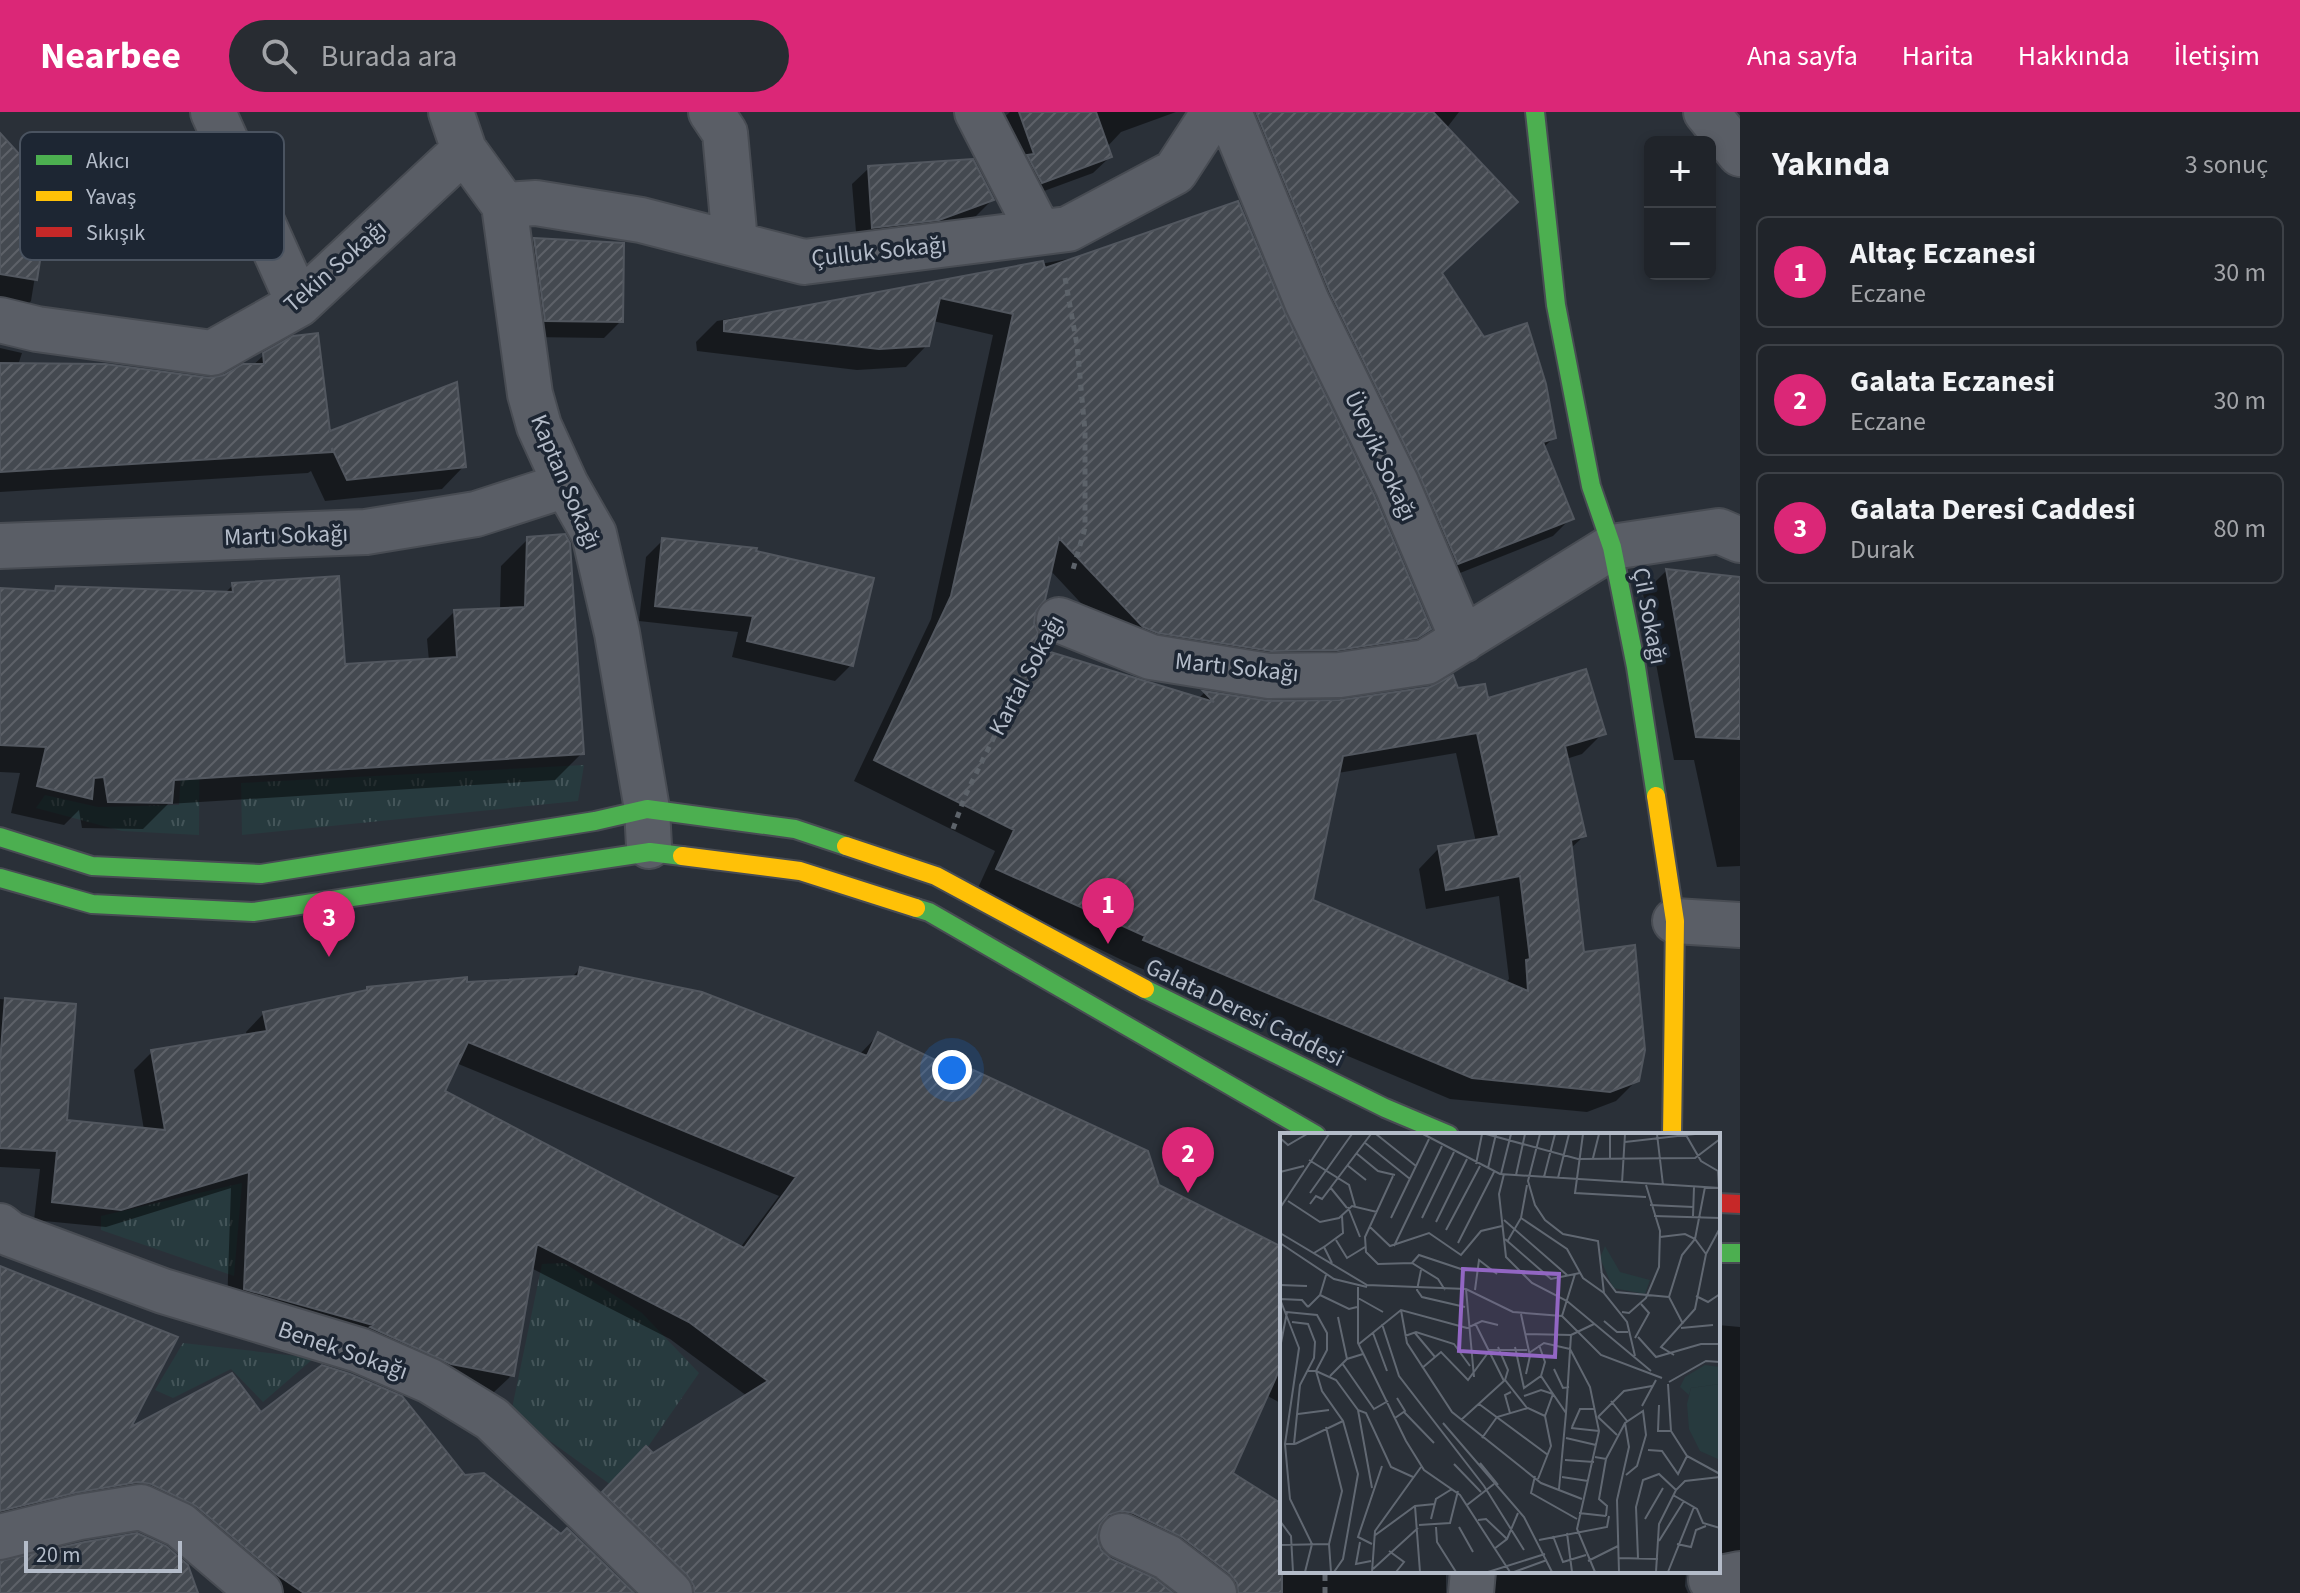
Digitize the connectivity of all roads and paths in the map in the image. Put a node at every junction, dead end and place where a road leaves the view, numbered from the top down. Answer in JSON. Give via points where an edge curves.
{"nodes":[{"id":1,"x":213,"y":112,"type":"edge"},
{"id":2,"x":711,"y":112,"type":"edge"},
{"id":3,"x":977,"y":112,"type":"edge"},
{"id":4,"x":1214,"y":112,"type":"edge"},
{"id":5,"x":1229,"y":112,"type":"edge"},
{"id":6,"x":1535,"y":112,"type":"edge"},
{"id":7,"x":1706,"y":112,"type":"edge"},
{"id":8,"x":457,"y":131,"type":"edge"},
{"id":9,"x":222,"y":132,"type":"edge"},
{"id":10,"x":1740,"y":154,"type":"edge"},
{"id":11,"x":504,"y":205,"type":"junction"},
{"id":12,"x":1053,"y":231,"type":"junction"},
{"id":13,"x":735,"y":242,"type":"junction"},
{"id":14,"x":279,"y":260,"type":"edge"},
{"id":15,"x":299,"y":304,"type":"junction"},
{"id":16,"x":0,"y":320,"type":"edge"},
{"id":17,"x":566,"y":485,"type":"junction"},
{"id":18,"x":1740,"y":540,"type":"edge"},
{"id":19,"x":0,"y":546,"type":"edge"},
{"id":20,"x":1612,"y":547,"type":"junction"},
{"id":21,"x":1059,"y":620,"type":"junction"},
{"id":22,"x":1463,"y":640,"type":"junction"},
{"id":23,"x":647,"y":809,"type":"junction"},
{"id":24,"x":0,"y":837,"type":"edge"},
{"id":25,"x":650,"y":852,"type":"junction"},
{"id":26,"x":936,"y":876,"type":"junction"},
{"id":27,"x":0,"y":878,"type":"edge"},
{"id":28,"x":1675,"y":921,"type":"junction"},
{"id":29,"x":1740,"y":925,"type":"edge"},
{"id":30,"x":1313,"y":1133,"type":"edge"},
{"id":31,"x":1444,"y":1133,"type":"edge"},
{"id":32,"x":1672,"y":1133,"type":"edge"},
{"id":33,"x":1720,"y":1203,"type":"edge"},
{"id":34,"x":1740,"y":1204,"type":"edge"},
{"id":35,"x":0,"y":1226,"type":"edge"},
{"id":36,"x":1122,"y":1536,"type":"dead end"},
{"id":37,"x":0,"y":1537,"type":"edge"},
{"id":38,"x":1473,"y":1573,"type":"edge"},
{"id":39,"x":260,"y":1593,"type":"edge"},
{"id":40,"x":670,"y":1593,"type":"edge"},
{"id":41,"x":1214,"y":1593,"type":"edge"},
{"id":42,"x":1471,"y":1593,"type":"edge"}],
"edges":[{"from":1,"to":9,"type":"street"},
{"from":2,"to":13,"type":"street","via":[[725,133]]},
{"from":3,"to":12,"type":"street"},
{"from":4,"to":12,"type":"street","name":"Çulluk Sokağı","via":[[1175,172]]},
{"from":5,"to":22,"type":"street","name":"Üveyik Sokağı","via":[[1307,302],[1397,485]]},
{"from":6,"to":20,"type":"main road","name":"Çil Sokağı","via":[[1556,305],[1591,486]]},
{"from":7,"to":10,"type":"street"},
{"from":8,"to":11,"type":"street"},
{"from":8,"to":15,"type":"street","name":"Tekin Sokağı"},
{"from":11,"to":13,"type":"street","name":"Çulluk Sokağı","via":[[536,203]]},
{"from":11,"to":17,"type":"street","name":"Kaptan Sokağı","via":[[530,394]]},
{"from":12,"to":13,"type":"street","name":"Çulluk Sokağı","via":[[804,262]]},
{"from":12,"to":21,"type":"path","name":"Kartal Sokağı","via":[[1077,345],[1085,431],[1085,528]]},
{"from":14,"to":15,"type":"street"},
{"from":15,"to":16,"type":"street","name":"Tekin Sokağı","via":[[212,353]]},
{"from":17,"to":19,"type":"street","name":"Martı Sokağı","via":[[476,514],[366,532]]},
{"from":17,"to":23,"type":"street","name":"Kaptan Sokağı","via":[[594,534]]},
{"from":18,"to":20,"type":"street","via":[[1719,531]]},
{"from":20,"to":22,"type":"street"},
{"from":20,"to":28,"type":"main road","name":"Çil Sokağı"},
{"from":21,"to":22,"type":"street","name":"Martı Sokağı","via":[[1151,657],[1269,676],[1340,675],[1426,662]]},
{"from":21,"to":26,"type":"path","name":"Kartal Sokağı","via":[[1004,713],[965,796]]},
{"from":23,"to":24,"type":"main road","name":"Galata Deresi Caddesi","via":[[261,874],[92,866]]},
{"from":23,"to":25,"type":"street","name":"Kaptan Sokağı"},
{"from":23,"to":26,"type":"main road","name":"Galata Deresi Caddesi","via":[[795,829]]},
{"from":25,"to":27,"type":"main road","via":[[253,912],[92,904]]},
{"from":25,"to":30,"type":"main road","via":[[800,871],[929,912]]},
{"from":26,"to":31,"type":"main road","name":"Galata Deresi Caddesi","via":[[1106,970]]},
{"from":28,"to":29,"type":"street"},
{"from":28,"to":32,"type":"main road","name":"Çil Sokağı"},
{"from":33,"to":34,"type":"main road"},
{"from":35,"to":40,"type":"street","name":"Benek Sokağı","via":[[163,1291],[359,1350],[430,1381],[492,1419]]},
{"from":36,"to":41,"type":"street","via":[[1167,1557]]},
{"from":37,"to":39,"type":"street","via":[[141,1507],[180,1525]]},
{"from":38,"to":42,"type":"street"}]}
